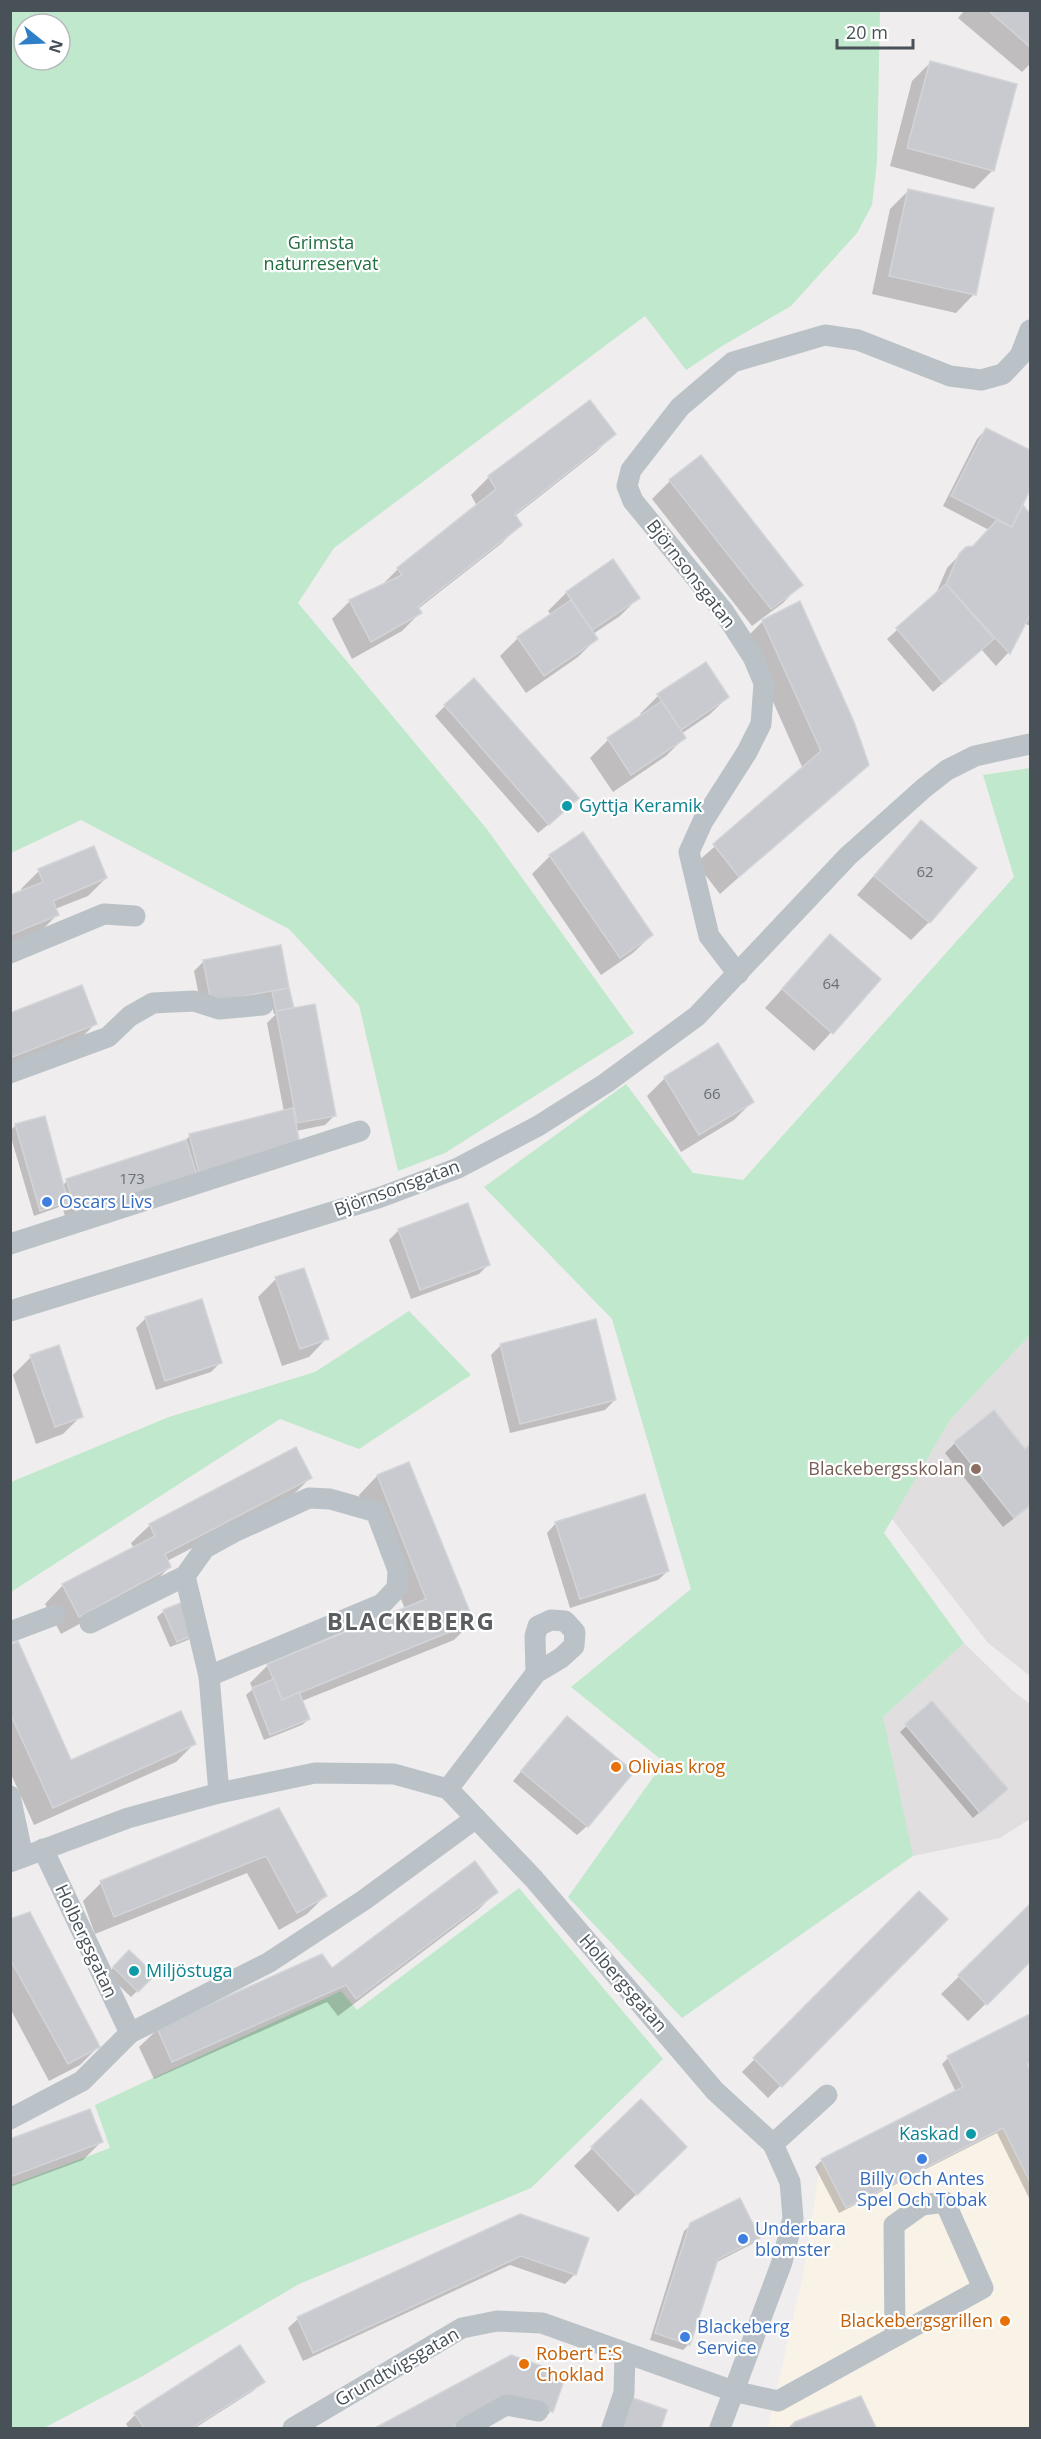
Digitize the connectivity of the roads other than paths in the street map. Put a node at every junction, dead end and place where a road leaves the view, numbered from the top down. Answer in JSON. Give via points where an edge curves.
{"nodes":[{"id":1,"x":1030,"y":330,"type":"edge"},
{"id":2,"x":1030,"y":744,"type":"edge"},
{"id":3,"x":135,"y":916,"type":"dead end"},
{"id":4,"x":10,"y":953,"type":"edge"},
{"id":5,"x":738,"y":974,"type":"junction"},
{"id":6,"x":263,"y":1005,"type":"dead end"},
{"id":7,"x":10,"y":1073,"type":"edge"},
{"id":8,"x":360,"y":1131,"type":"dead end"},
{"id":9,"x":10,"y":1244,"type":"edge"},
{"id":10,"x":10,"y":1311,"type":"edge"},
{"id":11,"x":185,"y":1576,"type":"junction"},
{"id":12,"x":55,"y":1615,"type":"dead end"},
{"id":13,"x":90,"y":1623,"type":"dead end"},
{"id":14,"x":10,"y":1632,"type":"edge"},
{"id":15,"x":536,"y":1673,"type":"dead end"},
{"id":16,"x":209,"y":1676,"type":"junction"},
{"id":17,"x":448,"y":1789,"type":"junction"},
{"id":18,"x":219,"y":1793,"type":"junction"},
{"id":19,"x":10,"y":1796,"type":"edge"},
{"id":20,"x":477,"y":1818,"type":"junction"},
{"id":21,"x":43,"y":1849,"type":"junction"},
{"id":22,"x":17,"y":1860,"type":"edge"},
{"id":23,"x":130,"y":2033,"type":"junction"},
{"id":24,"x":826,"y":2095,"type":"dead end"},
{"id":25,"x":10,"y":2119,"type":"edge"},
{"id":26,"x":773,"y":2144,"type":"junction"},
{"id":27,"x":895,"y":2336,"type":"junction"},
{"id":28,"x":625,"y":2353,"type":"junction"},
{"id":29,"x":733,"y":2391,"type":"junction"},
{"id":30,"x":538,"y":2411,"type":"dead end"},
{"id":31,"x":308,"y":2425,"type":"edge"},
{"id":32,"x":466,"y":2428,"type":"edge"},
{"id":33,"x":612,"y":2428,"type":"edge"},
{"id":34,"x":720,"y":2428,"type":"edge"}],
"edges":[{"from":1,"to":5,"type":"street","name":"Björnsonsgatan","via":[[1020,356],[1003,374],[981,380],[950,376],[858,340],[825,335],[733,362],[680,407],[631,470],[627,486],[633,501],[724,612],[753,657],[764,683],[761,724],[689,852],[709,936]]},
{"from":2,"to":5,"type":"street","name":"Björnsonsgatan","via":[[975,756],[931,782],[848,856]]},
{"from":3,"to":4,"type":"street","via":[[104,914]]},
{"from":5,"to":10,"type":"street","name":"Björnsonsgatan","via":[[697,1016],[606,1083],[538,1126],[458,1168],[381,1197]]},
{"from":6,"to":7,"type":"street","via":[[219,1009],[194,1002],[153,1003],[130,1016],[108,1038]]},
{"from":8,"to":9,"type":"street"},
{"from":11,"to":13,"type":"street"},
{"from":11,"to":16,"type":"street"},
{"from":11,"to":16,"type":"street","via":[[205,1548],[309,1498],[330,1499],[376,1512],[398,1570],[397,1588],[382,1604]]},
{"from":12,"to":14,"type":"street"},
{"from":15,"to":17,"type":"street"},
{"from":16,"to":18,"type":"street"},
{"from":17,"to":18,"type":"street","name":"Holbergsgatan","via":[[394,1774],[315,1773]]},
{"from":17,"to":20,"type":"street","name":"Holbergsgatan"},
{"from":18,"to":21,"type":"street","name":"Holbergsgatan","via":[[128,1818]]},
{"from":19,"to":22,"type":"street","name":"Holbergsgatan"},
{"from":20,"to":23,"type":"street","via":[[268,1963]]},
{"from":20,"to":26,"type":"street","name":"Holbergsgatan","via":[[715,2091]]},
{"from":21,"to":22,"type":"street","name":"Holbergsgatan"},
{"from":21,"to":23,"type":"street","name":"Holbergsgatan"},
{"from":23,"to":25,"type":"street","via":[[82,2080]]},
{"from":24,"to":26,"type":"street"},
{"from":26,"to":29,"type":"street","name":"Holbergsgatan","via":[[790,2182],[793,2218],[782,2262]]},
{"from":27,"to":27,"type":"street","name":"Grundtvigsgatan","via":[[983,2288],[945,2202],[922,2205],[894,2225]]},
{"from":27,"to":29,"type":"street","name":"Grundtvigsgatan","via":[[778,2402]]},
{"from":28,"to":29,"type":"street","name":"Grundtvigsgatan"},
{"from":28,"to":31,"type":"street","name":"Grundtvigsgatan","via":[[542,2323],[497,2321],[462,2328]]},
{"from":28,"to":33,"type":"street","via":[[624,2393]]},
{"from":29,"to":34,"type":"street","name":"Holbergsgatan"},
{"from":30,"to":32,"type":"street","via":[[506,2406]]}]}
